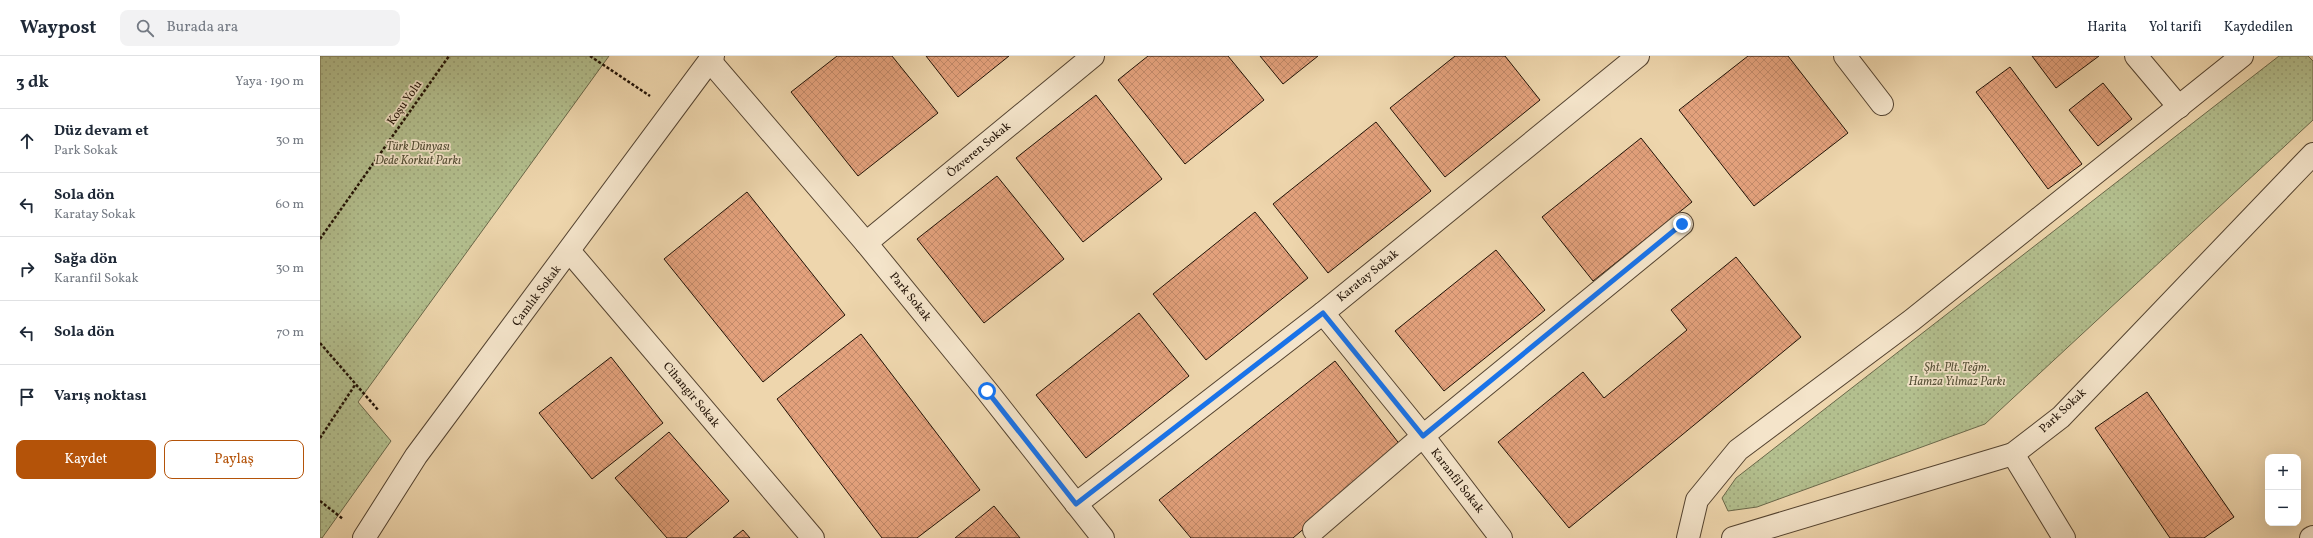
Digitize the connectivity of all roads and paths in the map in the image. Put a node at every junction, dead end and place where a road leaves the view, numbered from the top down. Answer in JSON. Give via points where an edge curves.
{"nodes":[{"id":1,"x":450,"y":56,"type":"edge"},
{"id":2,"x":590,"y":56,"type":"edge"},
{"id":3,"x":1092,"y":56,"type":"edge"},
{"id":4,"x":1638,"y":56,"type":"edge"},
{"id":5,"x":1845,"y":56,"type":"edge"},
{"id":6,"x":2136,"y":56,"type":"edge"},
{"id":7,"x":2242,"y":56,"type":"edge"},
{"id":8,"x":712,"y":59,"type":"edge"},
{"id":9,"x":1882,"y":104,"type":"dead end"},
{"id":10,"x":2179,"y":107,"type":"junction"},
{"id":11,"x":672,"y":111,"type":"junction"},
{"id":12,"x":2313,"y":154,"type":"edge"},
{"id":13,"x":1682,"y":224,"type":"dead end"},
{"id":14,"x":320,"y":239,"type":"edge"},
{"id":15,"x":866,"y":244,"type":"junction"},
{"id":16,"x":570,"y":252,"type":"junction"},
{"id":17,"x":1323,"y":313,"type":"junction"},
{"id":18,"x":320,"y":343,"type":"edge"},
{"id":19,"x":355,"y":385,"type":"junction"},
{"id":20,"x":379,"y":411,"type":"dead end"},
{"id":21,"x":1423,"y":436,"type":"junction"},
{"id":22,"x":320,"y":438,"type":"edge"},
{"id":23,"x":2013,"y":454,"type":"junction"},
{"id":24,"x":1076,"y":504,"type":"junction"},
{"id":25,"x":1314,"y":530,"type":"dead end"},
{"id":26,"x":1740,"y":537,"type":"edge"},
{"id":27,"x":364,"y":538,"type":"edge"},
{"id":28,"x":813,"y":538,"type":"edge"},
{"id":29,"x":1103,"y":538,"type":"edge"},
{"id":30,"x":1501,"y":538,"type":"edge"},
{"id":31,"x":1688,"y":538,"type":"edge"},
{"id":32,"x":2064,"y":538,"type":"edge"}],
"edges":[{"from":1,"to":14,"type":"path","name":"Koşu Yolu"},
{"from":2,"to":11,"type":"path"},
{"from":3,"to":15,"type":"street","name":"Özveren Sokak"},
{"from":4,"to":17,"type":"street","name":"Karatay Sokak"},
{"from":5,"to":9,"type":"street"},
{"from":6,"to":10,"type":"street"},
{"from":7,"to":10,"type":"street"},
{"from":8,"to":11,"type":"street","name":"Çamlık Sokak"},
{"from":8,"to":15,"type":"street","name":"Park Sokak"},
{"from":10,"to":31,"type":"street","via":[[1912,320],[1738,450],[1697,500]]},
{"from":11,"to":16,"type":"street","name":"Çamlık Sokak"},
{"from":12,"to":23,"type":"street","name":"Park Sokak","via":[[2061,417]]},
{"from":13,"to":21,"type":"street"},
{"from":15,"to":24,"type":"street","name":"Park Sokak"},
{"from":16,"to":27,"type":"street","name":"Çamlık Sokak","via":[[416,456]]},
{"from":16,"to":28,"type":"street","name":"Cihangir Sokak"},
{"from":17,"to":21,"type":"street","name":"Karanfil Sokak"},
{"from":17,"to":24,"type":"street","name":"Karatay Sokak"},
{"from":18,"to":19,"type":"path"},
{"from":19,"to":20,"type":"path"},
{"from":19,"to":22,"type":"path"},
{"from":21,"to":25,"type":"street"},
{"from":21,"to":30,"type":"street","name":"Karanfil Sokak"},
{"from":23,"to":26,"type":"street","name":"Park Sokak"},
{"from":23,"to":32,"type":"street"},
{"from":24,"to":29,"type":"street","name":"Park Sokak"}]}
